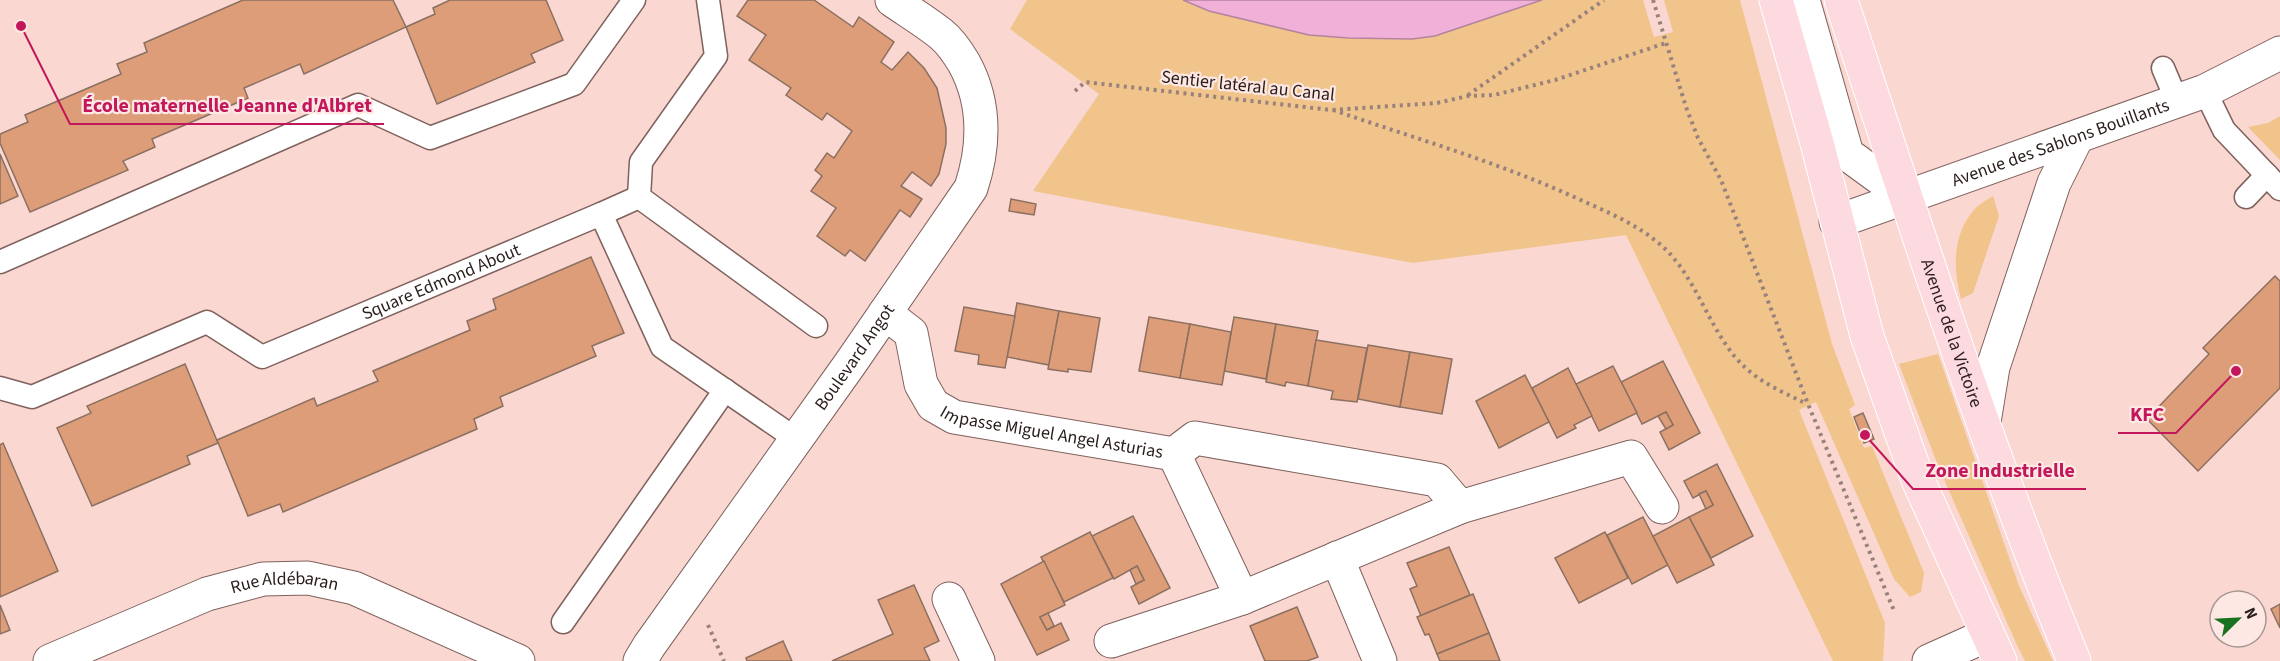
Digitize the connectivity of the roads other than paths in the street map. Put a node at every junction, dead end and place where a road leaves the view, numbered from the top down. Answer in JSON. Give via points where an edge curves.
{"nodes":[{"id":1,"x":634,"y":0,"type":"edge"},
{"id":2,"x":708,"y":0,"type":"edge"},
{"id":3,"x":892,"y":0,"type":"edge"},
{"id":4,"x":1776,"y":0,"type":"edge"},
{"id":5,"x":1803,"y":0,"type":"edge"},
{"id":6,"x":1841,"y":0,"type":"edge"},
{"id":7,"x":2280,"y":53,"type":"edge"},
{"id":8,"x":2163,"y":68,"type":"dead end"},
{"id":9,"x":2191,"y":96,"type":"junction"},
{"id":10,"x":2077,"y":137,"type":"junction"},
{"id":11,"x":2273,"y":182,"type":"edge"},
{"id":12,"x":639,"y":197,"type":"junction"},
{"id":13,"x":1906,"y":197,"type":"junction"},
{"id":14,"x":2246,"y":197,"type":"dead end"},
{"id":15,"x":601,"y":214,"type":"junction"},
{"id":16,"x":1836,"y":222,"type":"junction"},
{"id":17,"x":0,"y":262,"type":"edge"},
{"id":18,"x":885,"y":313,"type":"junction"},
{"id":19,"x":816,"y":326,"type":"dead end"},
{"id":20,"x":0,"y":388,"type":"edge"},
{"id":21,"x":725,"y":390,"type":"junction"},
{"id":22,"x":1984,"y":422,"type":"junction"},
{"id":23,"x":796,"y":439,"type":"junction"},
{"id":24,"x":1174,"y":454,"type":"junction"},
{"id":25,"x":1460,"y":507,"type":"junction"},
{"id":26,"x":1662,"y":507,"type":"dead end"},
{"id":27,"x":1337,"y":558,"type":"junction"},
{"id":28,"x":1242,"y":598,"type":"junction"},
{"id":29,"x":950,"y":599,"type":"dead end"},
{"id":30,"x":562,"y":622,"type":"dead end"},
{"id":31,"x":1111,"y":641,"type":"dead end"},
{"id":32,"x":1993,"y":648,"type":"edge"},
{"id":33,"x":50,"y":661,"type":"edge"},
{"id":34,"x":518,"y":661,"type":"edge"},
{"id":35,"x":640,"y":661,"type":"edge"},
{"id":36,"x":978,"y":661,"type":"edge"},
{"id":37,"x":1380,"y":661,"type":"edge"},
{"id":38,"x":1929,"y":661,"type":"edge"},
{"id":39,"x":2074,"y":661,"type":"edge"}],
"edges":[{"from":1,"to":17,"type":"lane","via":[[574,84],[430,138],[358,105]]},
{"from":2,"to":12,"type":"lane","via":[[716,56],[641,162]]},
{"from":3,"to":18,"type":"street","name":"Boulevard Angot","via":[[943,35],[957,52],[979,99],[982,122],[978,168],[971,188]]},
{"from":4,"to":16,"type":"main road"},
{"from":5,"to":13,"type":"street","via":[[1847,154]]},
{"from":6,"to":13,"type":"main road","name":"Avenue de la Victoire"},
{"from":7,"to":9,"type":"street","name":"Avenue des Sablons Bouillants"},
{"from":8,"to":9,"type":"lane"},
{"from":9,"to":10,"type":"street","name":"Avenue des Sablons Bouillants"},
{"from":9,"to":11,"type":"lane"},
{"from":10,"to":13,"type":"street","name":"Avenue des Sablons Bouillants"},
{"from":10,"to":22,"type":"street","via":[[2054,183],[1992,367]]},
{"from":11,"to":14,"type":"lane"},
{"from":12,"to":15,"type":"lane"},
{"from":12,"to":19,"type":"lane"},
{"from":13,"to":16,"type":"street","name":"Avenue des Sablons Bouillants"},
{"from":13,"to":22,"type":"main road","name":"Avenue de la Victoire"},
{"from":15,"to":20,"type":"lane","name":"Square Edmond About","via":[[262,357],[207,322],[32,398]]},
{"from":15,"to":21,"type":"lane","via":[[662,347]]},
{"from":16,"to":32,"type":"main road","via":[[1867,336],[1918,480]]},
{"from":18,"to":23,"type":"street","name":"Boulevard Angot"},
{"from":18,"to":24,"type":"street","name":"Impasse Miguel Angel Asturias","via":[[911,333],[921,384],[933,405],[954,417]]},
{"from":21,"to":23,"type":"lane"},
{"from":21,"to":30,"type":"lane"},
{"from":22,"to":39,"type":"main road","name":"Avenue de la Victoire"},
{"from":23,"to":35,"type":"street","name":"Boulevard Angot"},
{"from":24,"to":25,"type":"street","name":"Impasse Miguel Angel Asturias","via":[[1195,438],[1437,480]]},
{"from":24,"to":28,"type":"street","name":"Impasse Miguel Angel Asturias"},
{"from":25,"to":26,"type":"street","via":[[1631,457]]},
{"from":25,"to":27,"type":"street"},
{"from":27,"to":28,"type":"street"},
{"from":27,"to":37,"type":"street"},
{"from":28,"to":31,"type":"street"},
{"from":29,"to":36,"type":"street"},
{"from":32,"to":38,"type":"street"},
{"from":33,"to":34,"type":"street","name":"Rue Aldébaran","via":[[207,594],[262,579],[308,578],[354,588]]}]}
